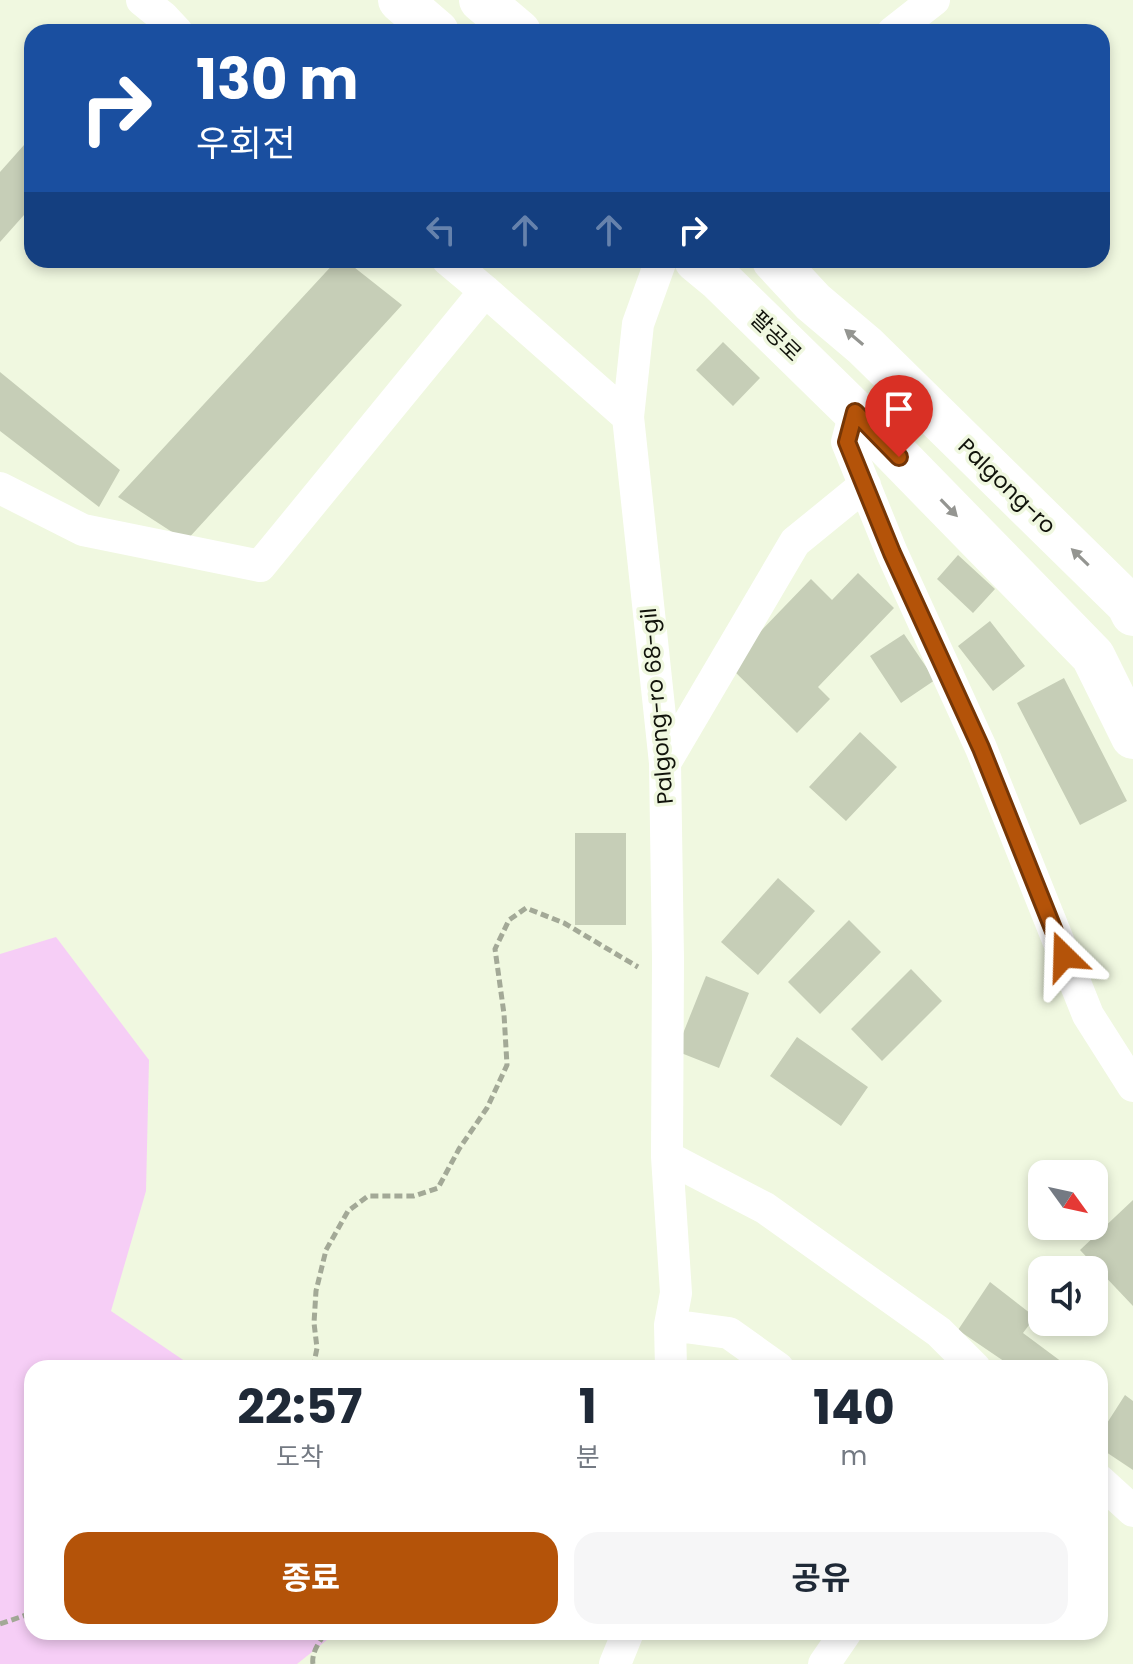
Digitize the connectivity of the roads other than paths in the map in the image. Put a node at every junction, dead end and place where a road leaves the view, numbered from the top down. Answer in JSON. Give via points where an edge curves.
{"nodes":[{"id":1,"x":142,"y":0,"type":"edge"},
{"id":2,"x":400,"y":0,"type":"edge"},
{"id":3,"x":481,"y":0,"type":"edge"},
{"id":4,"x":934,"y":0,"type":"edge"},
{"id":5,"x":170,"y":24,"type":"edge"},
{"id":6,"x":428,"y":24,"type":"edge"},
{"id":7,"x":510,"y":24,"type":"edge"},
{"id":8,"x":903,"y":24,"type":"edge"},
{"id":9,"x":458,"y":268,"type":"edge"},
{"id":10,"x":658,"y":268,"type":"edge"},
{"id":11,"x":706,"y":268,"type":"edge"},
{"id":12,"x":781,"y":268,"type":"edge"},
{"id":13,"x":485,"y":291,"type":"junction"},
{"id":14,"x":855,"y":412,"type":"junction"},
{"id":15,"x":628,"y":417,"type":"junction"},
{"id":16,"x":865,"y":485,"type":"junction"},
{"id":17,"x":0,"y":488,"type":"edge"},
{"id":18,"x":1133,"y":614,"type":"edge"},
{"id":19,"x":1133,"y":737,"type":"edge"},
{"id":20,"x":665,"y":763,"type":"junction"},
{"id":21,"x":1133,"y":1086,"type":"edge"},
{"id":22,"x":667,"y":1157,"type":"junction"},
{"id":23,"x":670,"y":1325,"type":"junction"},
{"id":24,"x":671,"y":1360,"type":"edge"},
{"id":25,"x":767,"y":1360,"type":"edge"},
{"id":26,"x":967,"y":1360,"type":"edge"},
{"id":27,"x":1108,"y":1488,"type":"edge"},
{"id":28,"x":1133,"y":1511,"type":"edge"},
{"id":29,"x":625,"y":1640,"type":"edge"},
{"id":30,"x":840,"y":1640,"type":"edge"},
{"id":31,"x":615,"y":1664,"type":"edge"},
{"id":32,"x":824,"y":1664,"type":"edge"}],
"edges":[{"from":1,"to":5,"type":"street"},
{"from":2,"to":6,"type":"main road"},
{"from":3,"to":7,"type":"main road"},
{"from":4,"to":8,"type":"street"},
{"from":9,"to":13,"type":"street"},
{"from":10,"to":15,"type":"street","name":"Palgong-ro 68-gil","via":[[638,324]]},
{"from":11,"to":14,"type":"main road","name":"팔공로"},
{"from":18,"to":12,"type":"main road","name":"Palgong-ro","one_way":true},
{"from":13,"to":15,"type":"street"},
{"from":13,"to":17,"type":"street","via":[[260,566],[83,530]]},
{"from":14,"to":16,"type":"street","via":[[847,442]]},
{"from":14,"to":19,"type":"main road","name":"팔공로","one_way":true,"via":[[1093,656]]},
{"from":15,"to":20,"type":"street","name":"Palgong-ro 68-gil"},
{"from":16,"to":20,"type":"street","via":[[795,542]]},
{"from":16,"to":21,"type":"street","via":[[981,748],[1088,1015]]},
{"from":20,"to":22,"type":"street","name":"Palgong-ro 68-gil"},
{"from":22,"to":23,"type":"street","name":"Palgong-ro 68-gil","via":[[676,1293]]},
{"from":22,"to":26,"type":"street","via":[[765,1208],[939,1332]]},
{"from":23,"to":24,"type":"street","name":"Palgong-ro 68-gil"},
{"from":23,"to":25,"type":"street","via":[[729,1333]]},
{"from":27,"to":28,"type":"street"},
{"from":29,"to":31,"type":"street"},
{"from":30,"to":32,"type":"street"}]}
